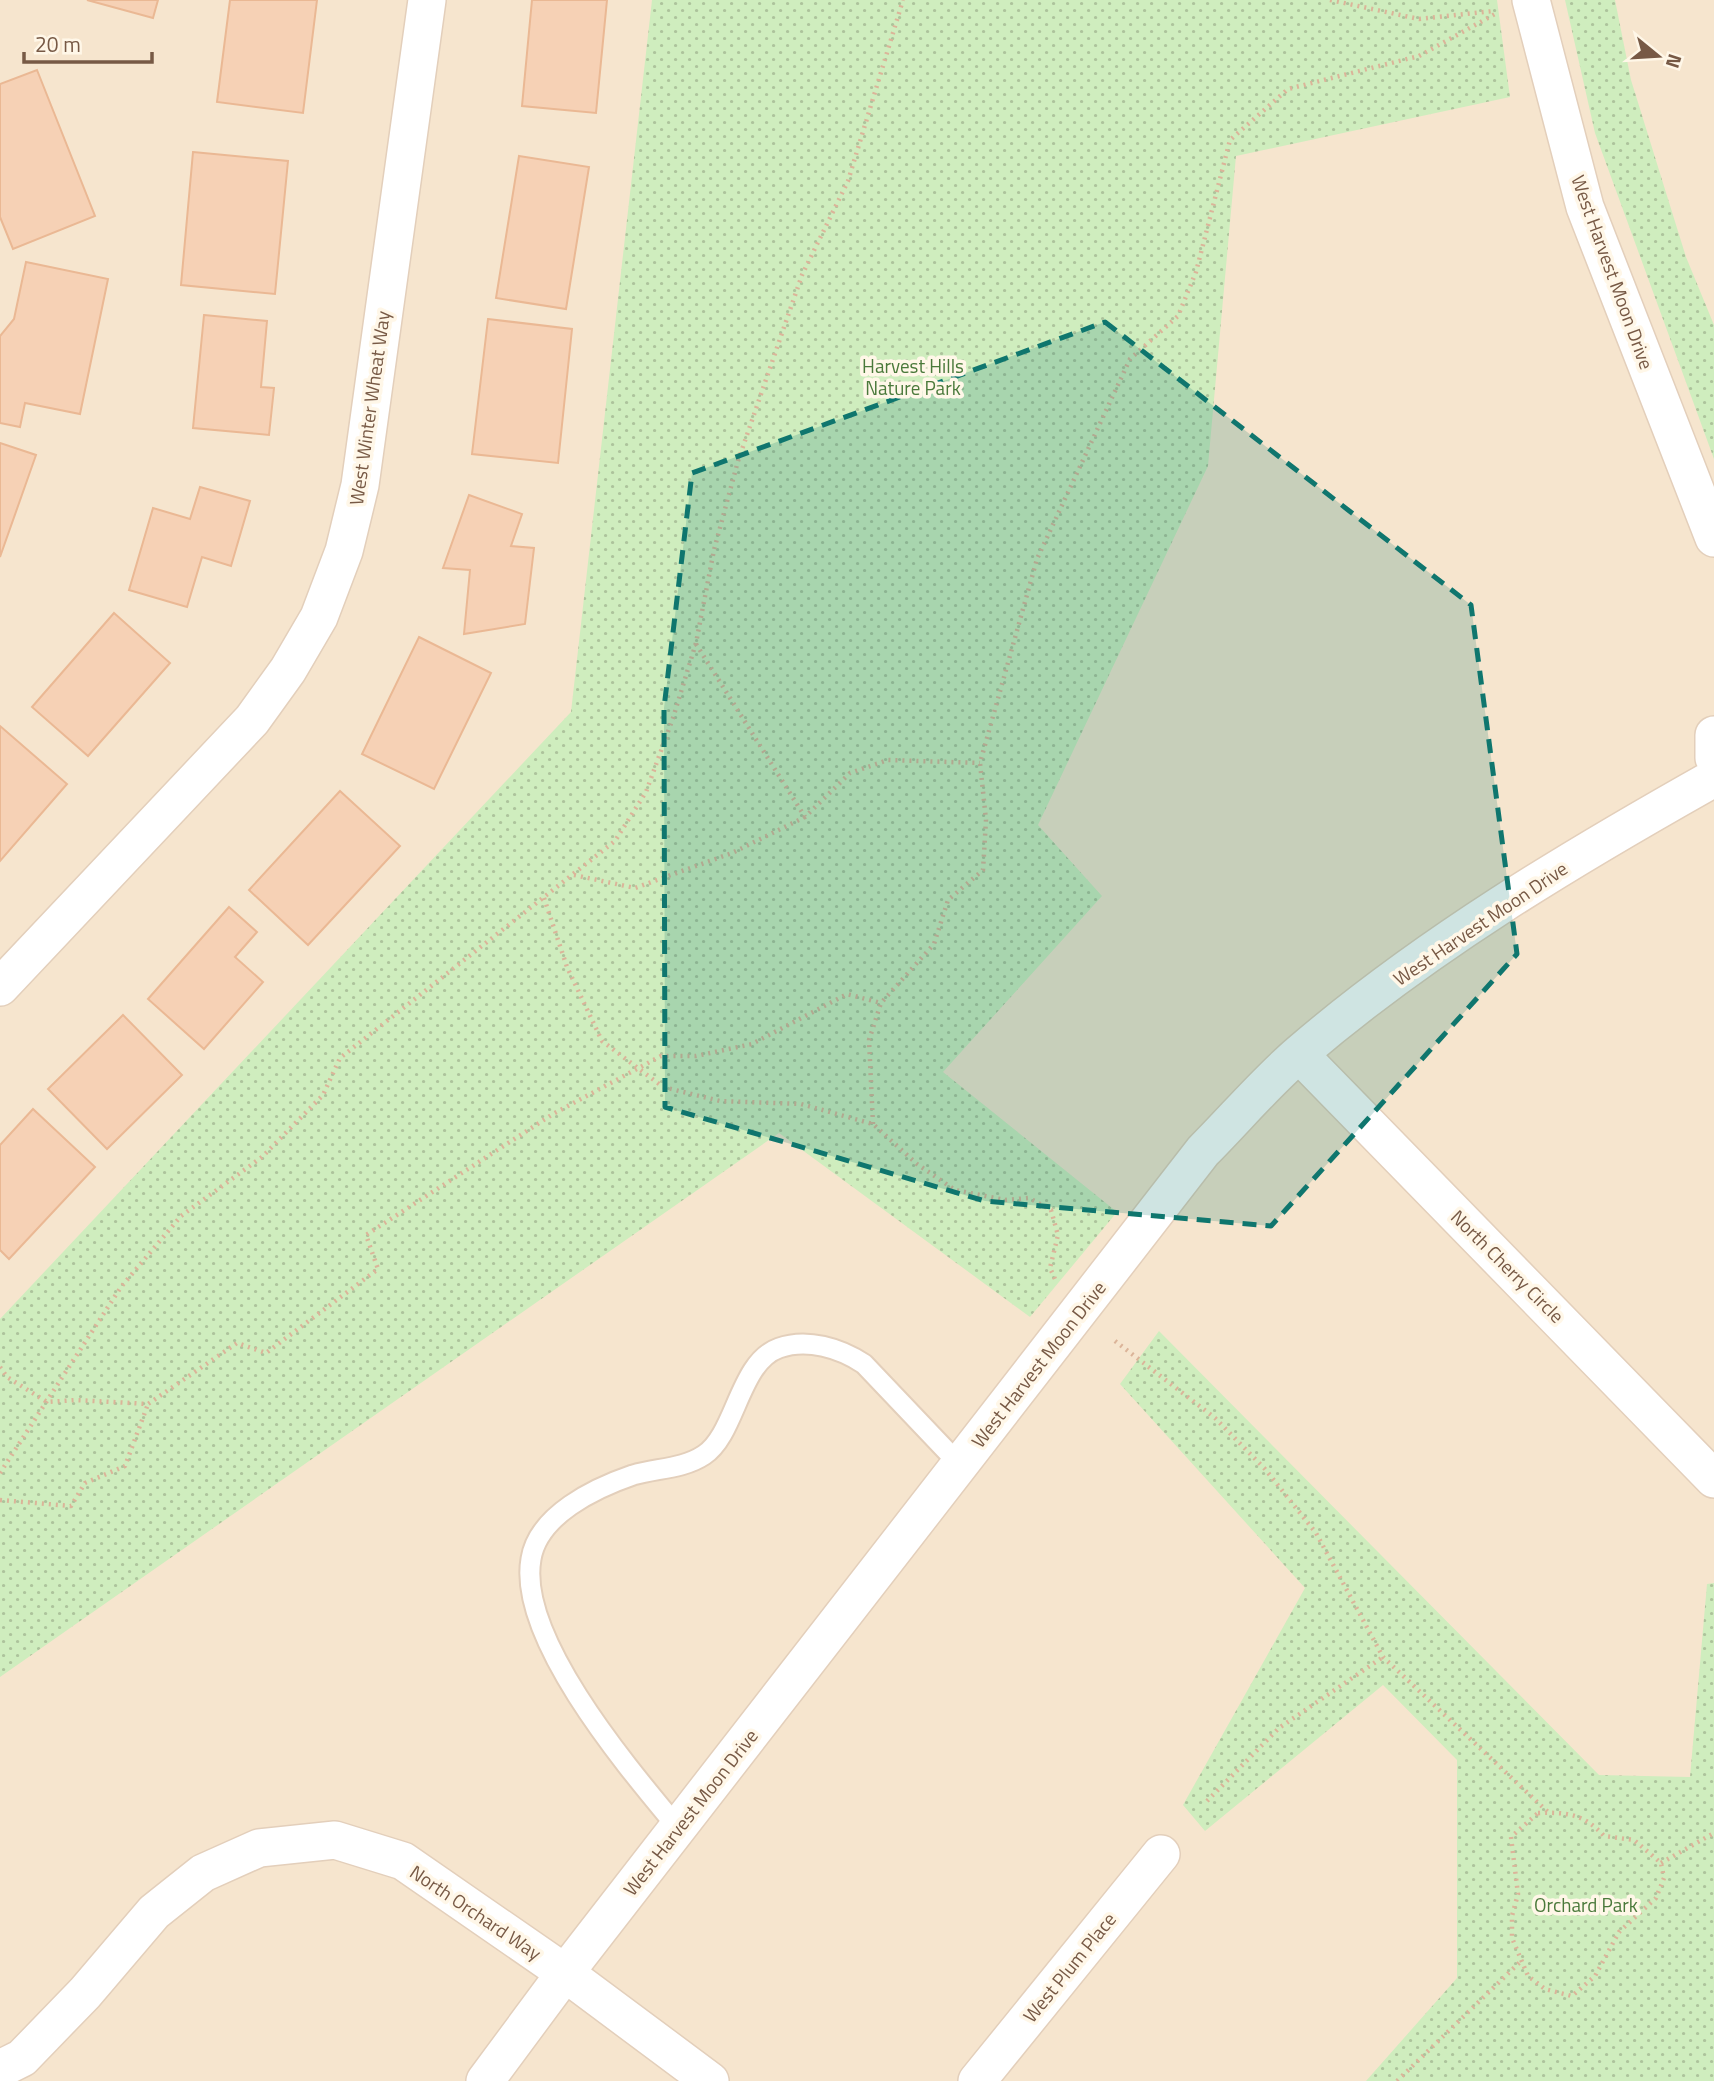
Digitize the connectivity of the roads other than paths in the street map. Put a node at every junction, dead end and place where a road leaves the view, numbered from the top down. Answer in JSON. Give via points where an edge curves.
{"nodes":[{"id":1,"x":427,"y":0,"type":"edge"},
{"id":2,"x":1531,"y":0,"type":"edge"},
{"id":3,"x":1714,"y":538,"type":"edge"},
{"id":4,"x":1714,"y":735,"type":"edge"},
{"id":5,"x":1714,"y":758,"type":"edge"},
{"id":6,"x":1714,"y":778,"type":"edge"},
{"id":7,"x":0,"y":987,"type":"edge"},
{"id":8,"x":1299,"y":1054,"type":"junction"},
{"id":9,"x":960,"y":1465,"type":"junction"},
{"id":10,"x":1714,"y":1479,"type":"edge"},
{"id":11,"x":678,"y":1828,"type":"junction"},
{"id":12,"x":1161,"y":1854,"type":"dead end"},
{"id":13,"x":565,"y":1973,"type":"junction"},
{"id":14,"x":0,"y":2069,"type":"edge"},
{"id":15,"x":485,"y":2081,"type":"edge"},
{"id":16,"x":710,"y":2081,"type":"edge"},
{"id":17,"x":977,"y":2081,"type":"edge"}],
"edges":[{"from":1,"to":7,"type":"street","name":"West Winter Wheat Way","via":[[360,485],[344,551],[319,617],[252,720]]},
{"from":2,"to":3,"type":"street","name":"West Harvest Moon Drive","via":[[1585,207]]},
{"from":4,"to":5,"type":"street"},
{"from":6,"to":8,"type":"street","name":"West Harvest Moon Drive","via":[[1591,847],[1448,940]]},
{"from":8,"to":9,"type":"street","name":"West Harvest Moon Drive","via":[[1203,1151]]},
{"from":8,"to":10,"type":"street","name":"North Cherry Circle"},
{"from":9,"to":11,"type":"street","name":"West Harvest Moon Drive"},
{"from":9,"to":11,"type":"lane","via":[[857,1359],[838,1349],[806,1344],[780,1347],[765,1355],[706,1454],[594,1492],[558,1514],[534,1543],[530,1581],[545,1635],[608,1743]]},
{"from":11,"to":13,"type":"street","name":"West Harvest Moon Drive"},
{"from":12,"to":17,"type":"street","name":"West Plum Place"},
{"from":13,"to":14,"type":"street","name":"North Orchard Way","via":[[403,1861],[335,1840],[259,1848],[203,1873],[154,1912],[32,2049]]},
{"from":13,"to":15,"type":"street","name":"West Harvest Moon Drive"},
{"from":13,"to":16,"type":"street","name":"North Orchard Way"}]}
